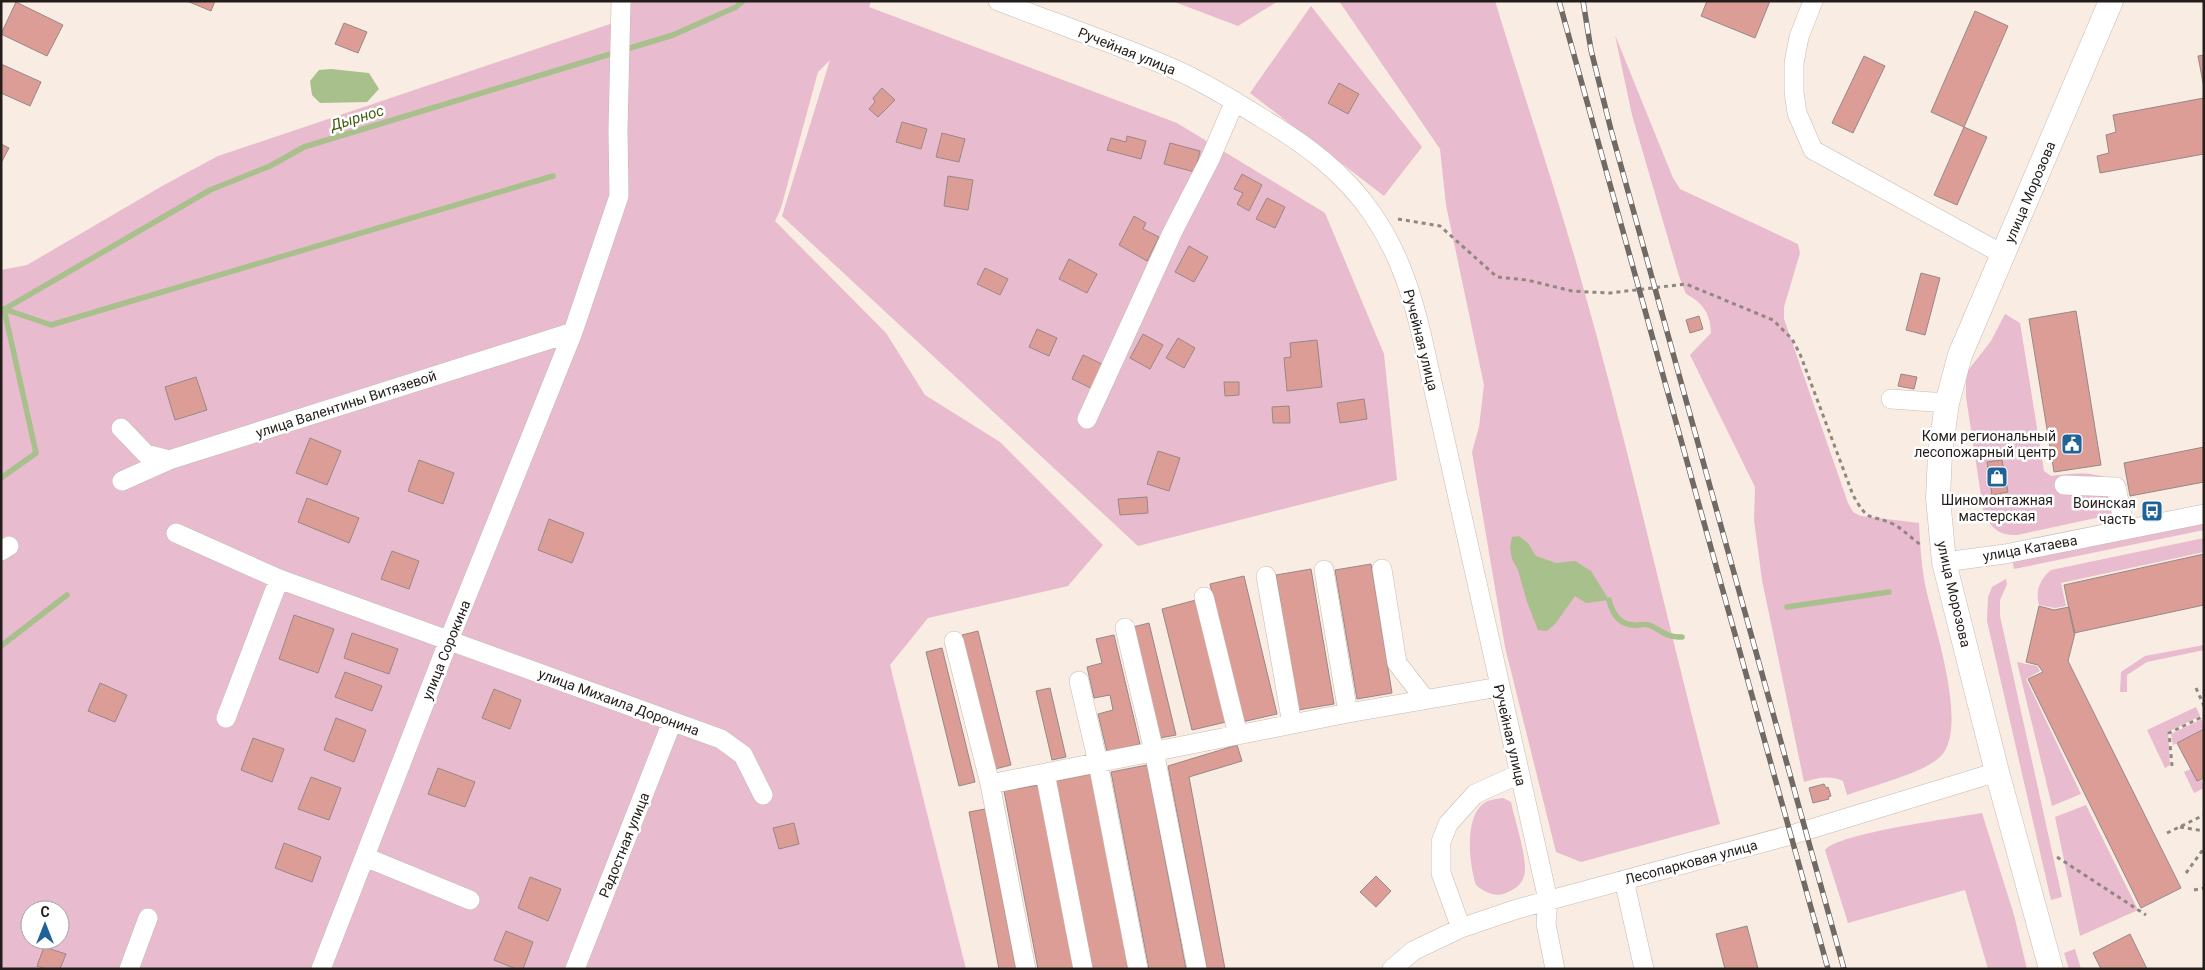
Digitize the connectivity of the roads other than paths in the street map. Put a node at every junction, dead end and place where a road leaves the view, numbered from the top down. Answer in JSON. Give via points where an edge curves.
{"nodes":[{"id":1,"x":621,"y":1,"type":"edge"},
{"id":2,"x":998,"y":1,"type":"edge"},
{"id":3,"x":1813,"y":1,"type":"edge"},
{"id":4,"x":2111,"y":1,"type":"edge"},
{"id":5,"x":1235,"y":101,"type":"junction"},
{"id":6,"x":2004,"y":255,"type":"junction"},
{"id":7,"x":573,"y":332,"type":"junction"},
{"id":8,"x":1891,"y":399,"type":"dead end"},
{"id":9,"x":1947,"y":403,"type":"junction"},
{"id":10,"x":1087,"y":419,"type":"dead end"},
{"id":11,"x":121,"y":428,"type":"dead end"},
{"id":12,"x":169,"y":460,"type":"junction"},
{"id":13,"x":122,"y":481,"type":"dead end"},
{"id":14,"x":2064,"y":485,"type":"dead end"},
{"id":15,"x":2204,"y":514,"type":"edge"},
{"id":16,"x":2125,"y":530,"type":"junction"},
{"id":17,"x":176,"y":534,"type":"dead end"},
{"id":18,"x":1944,"y":562,"type":"junction"},
{"id":19,"x":1382,"y":569,"type":"dead end"},
{"id":20,"x":1324,"y":570,"type":"dead end"},
{"id":21,"x":1266,"y":576,"type":"dead end"},
{"id":22,"x":279,"y":579,"type":"junction"},
{"id":23,"x":1204,"y":597,"type":"dead end"},
{"id":24,"x":1125,"y":628,"type":"dead end"},
{"id":25,"x":449,"y":640,"type":"junction"},
{"id":26,"x":954,"y":641,"type":"dead end"},
{"id":27,"x":1079,"y":681,"type":"dead end"},
{"id":28,"x":1499,"y":687,"type":"junction"},
{"id":29,"x":1425,"y":699,"type":"junction"},
{"id":30,"x":1348,"y":713,"type":"junction"},
{"id":31,"x":226,"y":718,"type":"dead end"},
{"id":32,"x":672,"y":722,"type":"junction"},
{"id":33,"x":1292,"y":724,"type":"junction"},
{"id":34,"x":1238,"y":735,"type":"junction"},
{"id":35,"x":1154,"y":751,"type":"junction"},
{"id":36,"x":1098,"y":763,"type":"junction"},
{"id":37,"x":1997,"y":772,"type":"junction"},
{"id":38,"x":1045,"y":773,"type":"junction"},
{"id":39,"x":1519,"y":774,"type":"junction"},
{"id":40,"x":990,"y":784,"type":"junction"},
{"id":41,"x":762,"y":795,"type":"dead end"},
{"id":42,"x":365,"y":857,"type":"junction"},
{"id":43,"x":1624,"y":880,"type":"junction"},
{"id":44,"x":470,"y":900,"type":"dead end"},
{"id":45,"x":1548,"y":900,"type":"junction"},
{"id":46,"x":148,"y":918,"type":"dead end"},
{"id":47,"x":1461,"y":928,"type":"junction"},
{"id":48,"x":129,"y":969,"type":"edge"},
{"id":49,"x":321,"y":969,"type":"edge"},
{"id":50,"x":575,"y":969,"type":"edge"},
{"id":51,"x":1026,"y":969,"type":"edge"},
{"id":52,"x":1083,"y":969,"type":"edge"},
{"id":53,"x":1138,"y":969,"type":"edge"},
{"id":54,"x":1197,"y":969,"type":"edge"},
{"id":55,"x":1392,"y":969,"type":"edge"},
{"id":56,"x":1555,"y":969,"type":"edge"},
{"id":57,"x":1644,"y":969,"type":"edge"},
{"id":58,"x":2051,"y":969,"type":"edge"}],
"edges":[{"from":1,"to":7,"type":"street","name":"улица Сорокина","via":[[619,196]]},
{"from":2,"to":5,"type":"street","name":"Ручейная улица","via":[[1175,69]]},
{"from":3,"to":6,"type":"street","via":[[1799,38],[1794,63],[1794,92],[1797,114],[1813,150]]},
{"from":4,"to":6,"type":"main road","name":"улица Морозова"},
{"from":5,"to":10,"type":"street"},
{"from":5,"to":28,"type":"street","name":"Ручейная улица","via":[[1297,139],[1326,162],[1373,215],[1396,254],[1412,294]]},
{"from":6,"to":9,"type":"main road","name":"улица Морозова","via":[[1960,356]]},
{"from":7,"to":12,"type":"street","name":"улица Валентины Витязевой"},
{"from":7,"to":25,"type":"street","name":"улица Сорокина"},
{"from":8,"to":9,"type":"street"},
{"from":9,"to":18,"type":"main road","name":"улица Морозова","via":[[1942,429],[1938,498]]},
{"from":11,"to":12,"type":"street","via":[[146,454]]},
{"from":12,"to":13,"type":"street","name":"улица Валентины Витязевой"},
{"from":14,"to":16,"type":"street","via":[[2116,487]]},
{"from":15,"to":16,"type":"street","name":"улица Катаева"},
{"from":16,"to":18,"type":"street","name":"улица Катаева","via":[[2005,554]]},
{"from":17,"to":22,"type":"street","name":"улица Михаила Доронина"},
{"from":18,"to":37,"type":"main road","name":"улица Морозова"},
{"from":19,"to":29,"type":"street","via":[[1397,663]]},
{"from":20,"to":30,"type":"street"},
{"from":21,"to":33,"type":"street"},
{"from":22,"to":25,"type":"street","name":"улица Михаила Доронина"},
{"from":22,"to":31,"type":"street"},
{"from":23,"to":34,"type":"street"},
{"from":24,"to":35,"type":"street"},
{"from":25,"to":32,"type":"street","name":"улица Михаила Доронина"},
{"from":25,"to":42,"type":"street","name":"улица Сорокина"},
{"from":26,"to":40,"type":"street"},
{"from":27,"to":36,"type":"street"},
{"from":28,"to":29,"type":"street"},
{"from":28,"to":39,"type":"street","name":"Ручейная улица"},
{"from":29,"to":30,"type":"street"},
{"from":30,"to":33,"type":"street"},
{"from":32,"to":41,"type":"street","name":"улица Михаила Доронина","via":[[721,739],[744,755]]},
{"from":32,"to":50,"type":"street","name":"Радостная улица"},
{"from":33,"to":34,"type":"street"},
{"from":34,"to":35,"type":"street"},
{"from":35,"to":36,"type":"street"},
{"from":35,"to":54,"type":"street"},
{"from":36,"to":38,"type":"street"},
{"from":36,"to":53,"type":"street"},
{"from":37,"to":43,"type":"street","name":"Лесопарковая улица","via":[[1791,835]]},
{"from":37,"to":58,"type":"main road","name":"улица Морозова"},
{"from":38,"to":40,"type":"street"},
{"from":38,"to":52,"type":"street"},
{"from":39,"to":45,"type":"street","name":"Ручейная улица"},
{"from":39,"to":47,"type":"street","via":[[1475,794],[1448,824],[1441,842],[1441,873]]},
{"from":40,"to":51,"type":"street"},
{"from":42,"to":44,"type":"street"},
{"from":42,"to":49,"type":"street","name":"улица Сорокина"},
{"from":43,"to":45,"type":"street","name":"Лесопарковая улица"},
{"from":43,"to":57,"type":"street"},
{"from":45,"to":47,"type":"street","name":"Лесопарковая улица"},
{"from":45,"to":56,"type":"street","name":"Ручейная улица","via":[[1546,924]]},
{"from":46,"to":48,"type":"street"},
{"from":47,"to":55,"type":"street","name":"Лесопарковая улица","via":[[1413,951]]}]}
